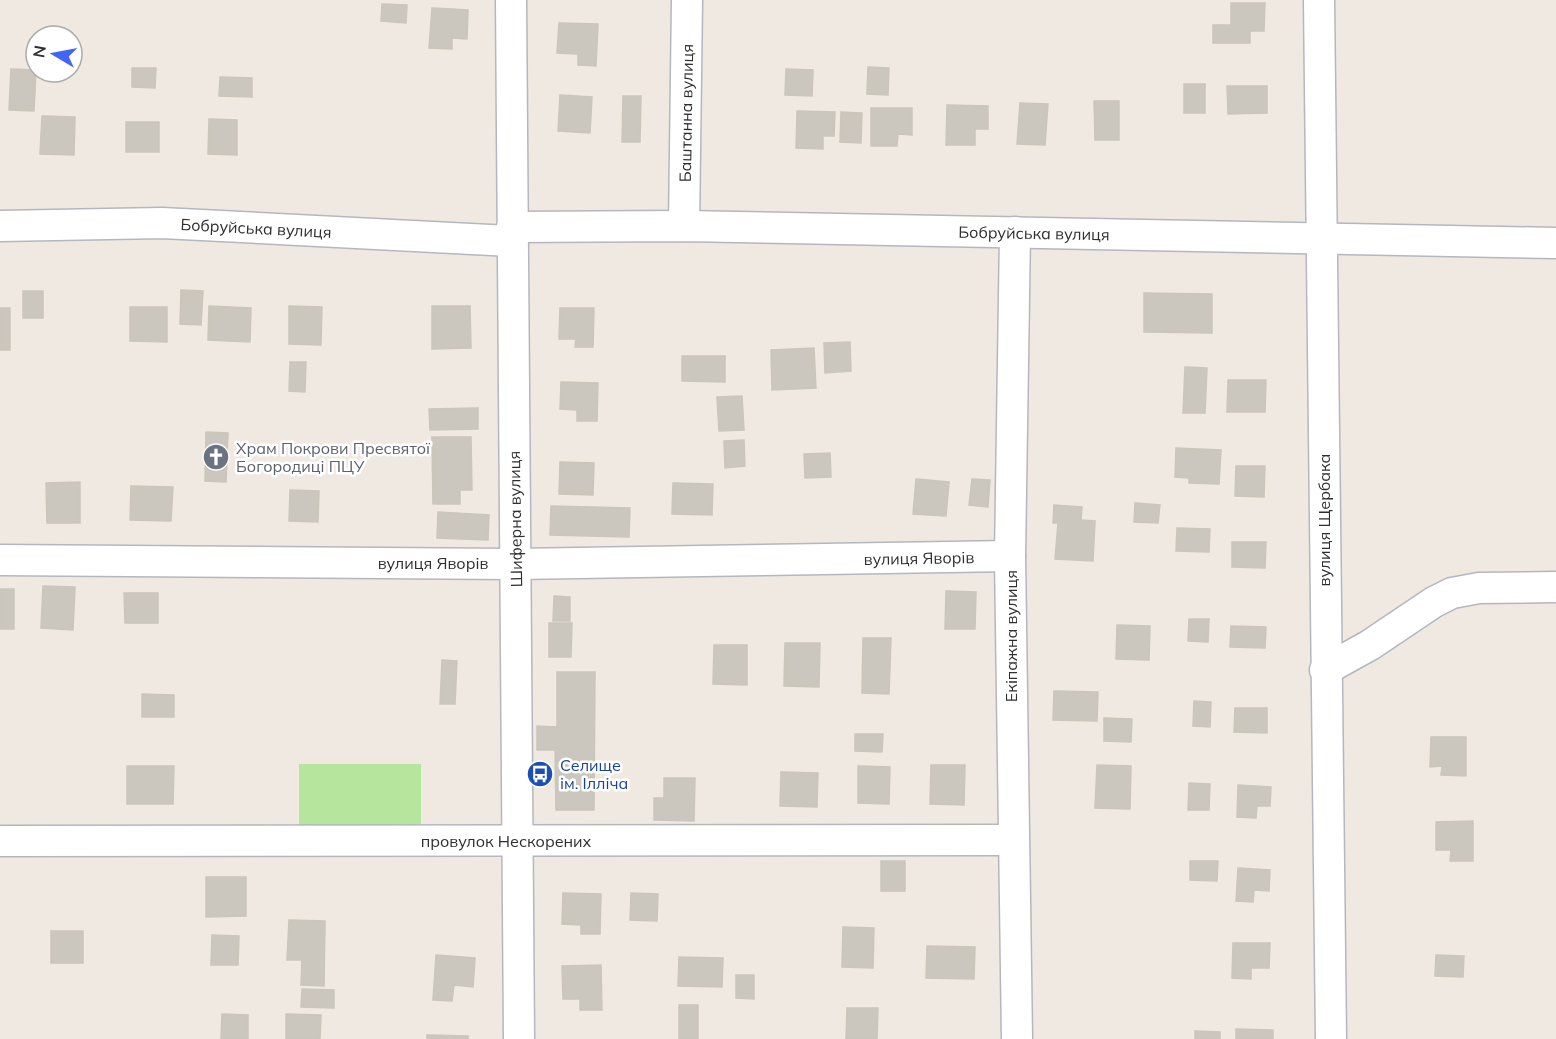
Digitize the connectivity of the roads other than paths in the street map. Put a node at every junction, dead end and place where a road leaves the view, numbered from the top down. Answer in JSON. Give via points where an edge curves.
{"nodes":[{"id":1,"x":511,"y":0,"type":"edge"},
{"id":2,"x":687,"y":0,"type":"edge"},
{"id":3,"x":1319,"y":0,"type":"edge"},
{"id":4,"x":0,"y":226,"type":"edge"},
{"id":5,"x":684,"y":226,"type":"junction"},
{"id":6,"x":1015,"y":232,"type":"junction"},
{"id":7,"x":512,"y":234,"type":"junction"},
{"id":8,"x":1322,"y":239,"type":"junction"},
{"id":9,"x":1556,"y":243,"type":"edge"},
{"id":10,"x":1010,"y":556,"type":"junction"},
{"id":11,"x":0,"y":560,"type":"edge"},
{"id":12,"x":516,"y":564,"type":"junction"},
{"id":13,"x":1556,"y":587,"type":"edge"},
{"id":14,"x":1325,"y":670,"type":"junction"},
{"id":15,"x":1012,"y":840,"type":"junction"},
{"id":16,"x":0,"y":841,"type":"edge"},
{"id":17,"x":517,"y":841,"type":"junction"},
{"id":18,"x":519,"y":1039,"type":"edge"},
{"id":19,"x":1017,"y":1039,"type":"edge"},
{"id":20,"x":1331,"y":1039,"type":"edge"}],
"edges":[{"from":1,"to":7,"type":"street","name":"Шиферна вулиця"},
{"from":2,"to":5,"type":"street","name":"Баштанна вулиця"},
{"from":3,"to":8,"type":"street","name":"вулиця Щербака"},
{"from":4,"to":7,"type":"street","name":"Бобруйська вулиця","via":[[162,224]]},
{"from":5,"to":6,"type":"street","name":"Бобруйська вулиця"},
{"from":5,"to":7,"type":"street","name":"Бобруйська вулиця"},
{"from":6,"to":8,"type":"street","name":"Бобруйська вулиця"},
{"from":6,"to":10,"type":"street","name":"Екіпажна вулиця"},
{"from":7,"to":12,"type":"street","name":"Шиферна вулиця"},
{"from":8,"to":9,"type":"street","name":"Бобруйська вулиця"},
{"from":8,"to":14,"type":"street","name":"вулиця Щербака"},
{"from":10,"to":12,"type":"street","name":"вулиця Яворів"},
{"from":10,"to":15,"type":"street","name":"Екіпажна вулиця"},
{"from":11,"to":12,"type":"street","name":"вулиця Яворів"},
{"from":12,"to":17,"type":"street","name":"Шиферна вулиця"},
{"from":13,"to":14,"type":"street","via":[[1479,588],[1452,593]]},
{"from":14,"to":20,"type":"street","name":"вулиця Щербака"},
{"from":15,"to":17,"type":"street","name":"провулок Нескорених"},
{"from":15,"to":19,"type":"street","name":"Екіпажна вулиця"},
{"from":16,"to":17,"type":"street","name":"провулок Нескорених"},
{"from":17,"to":18,"type":"street","name":"Шиферна вулиця"}]}
